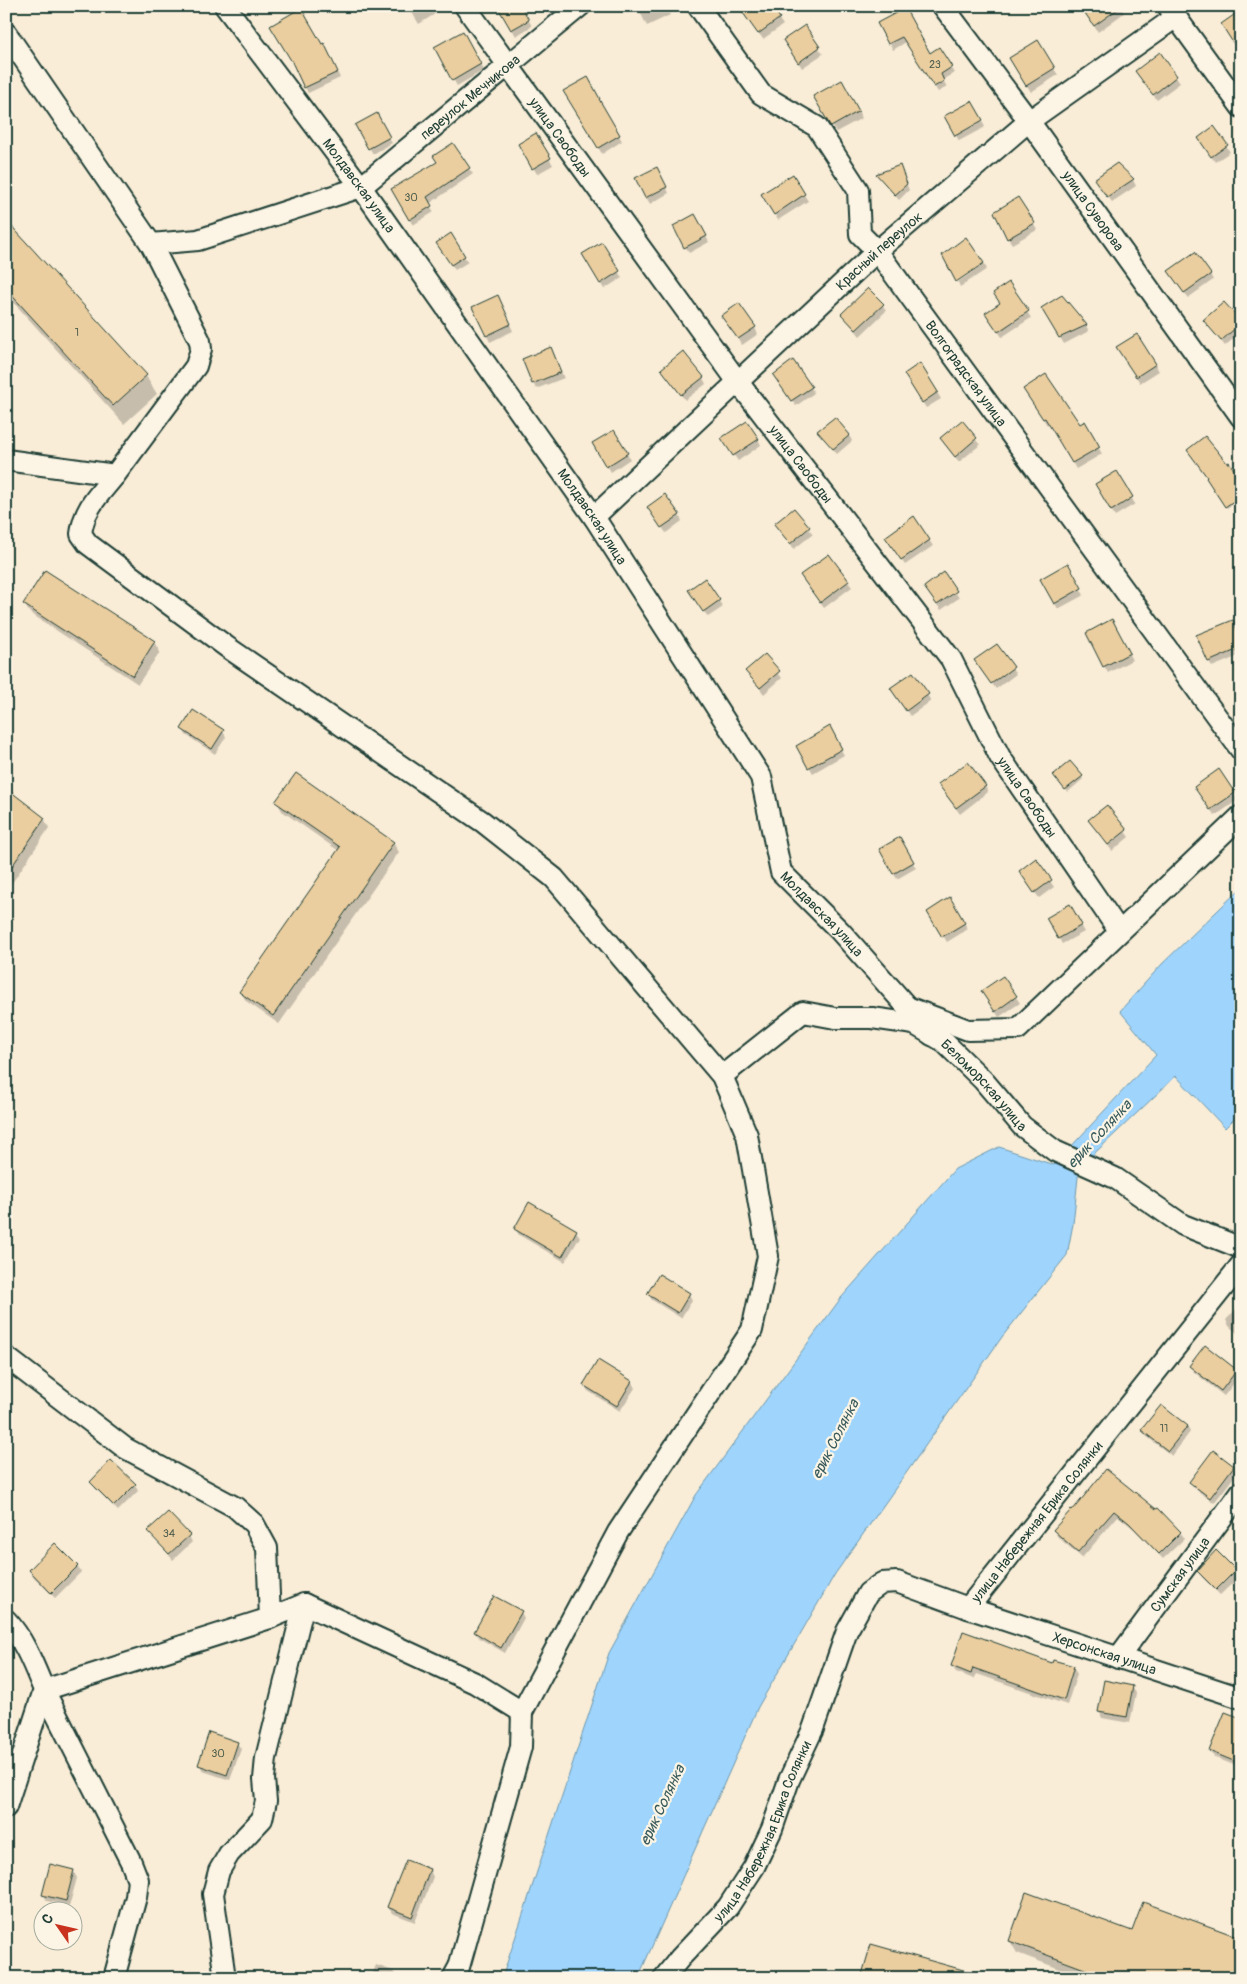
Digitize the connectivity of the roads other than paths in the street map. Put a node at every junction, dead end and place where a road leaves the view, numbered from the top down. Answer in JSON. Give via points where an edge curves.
{"nodes":[{"id":1,"x":226,"y":6,"type":"edge"},
{"id":2,"x":465,"y":6,"type":"edge"},
{"id":3,"x":580,"y":6,"type":"edge"},
{"id":4,"x":698,"y":6,"type":"edge"},
{"id":5,"x":943,"y":6,"type":"edge"},
{"id":6,"x":1174,"y":10,"type":"edge"},
{"id":7,"x":6,"y":33,"type":"edge"},
{"id":8,"x":508,"y":65,"type":"junction"},
{"id":9,"x":1241,"y":107,"type":"edge"},
{"id":10,"x":1029,"y":121,"type":"junction"},
{"id":11,"x":361,"y":187,"type":"junction"},
{"id":12,"x":151,"y":244,"type":"junction"},
{"id":13,"x":877,"y":251,"type":"junction"},
{"id":14,"x":738,"y":382,"type":"junction"},
{"id":15,"x":1241,"y":417,"type":"edge"},
{"id":16,"x":6,"y":460,"type":"edge"},
{"id":17,"x":115,"y":475,"type":"junction"},
{"id":18,"x":594,"y":517,"type":"junction"},
{"id":19,"x":1241,"y":750,"type":"edge"},
{"id":20,"x":1241,"y":816,"type":"edge"},
{"id":21,"x":1119,"y":931,"type":"junction"},
{"id":22,"x":906,"y":1006,"type":"junction"},
{"id":23,"x":932,"y":1035,"type":"junction"},
{"id":24,"x":722,"y":1076,"type":"junction"},
{"id":25,"x":1241,"y":1248,"type":"edge"},
{"id":26,"x":1241,"y":1265,"type":"edge"},
{"id":27,"x":6,"y":1357,"type":"edge"},
{"id":28,"x":1241,"y":1492,"type":"edge"},
{"id":29,"x":304,"y":1604,"type":"junction"},
{"id":30,"x":968,"y":1608,"type":"junction"},
{"id":31,"x":270,"y":1618,"type":"junction"},
{"id":32,"x":6,"y":1620,"type":"edge"},
{"id":33,"x":1118,"y":1658,"type":"junction"},
{"id":34,"x":44,"y":1690,"type":"junction"},
{"id":35,"x":1241,"y":1698,"type":"edge"},
{"id":36,"x":522,"y":1712,"type":"junction"},
{"id":37,"x":6,"y":1807,"type":"edge"},
{"id":38,"x":114,"y":1978,"type":"edge"},
{"id":39,"x":225,"y":1978,"type":"edge"},
{"id":40,"x":453,"y":1978,"type":"edge"},
{"id":41,"x":664,"y":1978,"type":"edge"}],
"edges":[{"from":1,"to":11,"type":"street","name":"Молдавская улица"},
{"from":2,"to":8,"type":"street","name":"улица Свободы"},
{"from":3,"to":8,"type":"street","name":"переулок Мечникова"},
{"from":4,"to":13,"type":"street","name":"Волгоградская улица","via":[[761,94],[817,127],[858,190],[860,234]]},
{"from":5,"to":10,"type":"street","name":"улица Суворова"},
{"from":6,"to":9,"type":"street"},
{"from":6,"to":10,"type":"street","name":"Красный переулок"},
{"from":7,"to":12,"type":"street"},
{"from":8,"to":11,"type":"street","name":"переулок Мечникова"},
{"from":8,"to":14,"type":"street","name":"улица Свободы"},
{"from":10,"to":13,"type":"street","name":"Красный переулок"},
{"from":10,"to":15,"type":"street","name":"улица Суворова"},
{"from":11,"to":12,"type":"street","via":[[198,240]]},
{"from":11,"to":18,"type":"street","name":"Молдавская улица"},
{"from":12,"to":17,"type":"street","via":[[200,341],[201,349],[196,366]]},
{"from":13,"to":14,"type":"street","name":"Красный переулок"},
{"from":13,"to":19,"type":"street","name":"Волгоградская улица"},
{"from":14,"to":18,"type":"street","name":"Красный переулок"},
{"from":14,"to":21,"type":"street","name":"улица Свободы","via":[[951,659],[1000,757]]},
{"from":16,"to":17,"type":"street"},
{"from":17,"to":24,"type":"street","via":[[87,509],[81,534],[88,544],[242,658],[482,822],[554,878]]},
{"from":18,"to":22,"type":"street","name":"Молдавская улица","via":[[761,777],[782,872]]},
{"from":20,"to":21,"type":"street"},
{"from":21,"to":22,"type":"street","via":[[1018,1029],[968,1030]]},
{"from":22,"to":23,"type":"street","name":"Молдавская улица"},
{"from":23,"to":24,"type":"street","name":"Беломорская улица","via":[[914,1024],[872,1018],[835,1018],[803,1012]]},
{"from":23,"to":25,"type":"street","name":"Беломорская улица","via":[[943,1041],[983,1080],[1022,1126],[1055,1151],[1115,1178],[1183,1224]]},
{"from":24,"to":36,"type":"street","via":[[746,1135],[768,1256],[752,1330],[618,1532]]},
{"from":26,"to":30,"type":"street","name":"улица Набережная Ерика Солянки"},
{"from":27,"to":31,"type":"street","via":[[125,1448],[235,1507],[254,1524],[266,1548]]},
{"from":28,"to":33,"type":"street","name":"Сумская улица"},
{"from":29,"to":31,"type":"street"},
{"from":29,"to":36,"type":"street","via":[[474,1683]]},
{"from":29,"to":39,"type":"street","via":[[266,1758],[266,1800],[262,1819],[229,1854],[219,1871],[213,1894]]},
{"from":30,"to":33,"type":"street","name":"Херсонская улица"},
{"from":30,"to":41,"type":"street","name":"улица Набережная Ерика Солянки","via":[[898,1582],[882,1583],[868,1593],[847,1631],[813,1729],[754,1867],[728,1907]]},
{"from":31,"to":34,"type":"street"},
{"from":32,"to":34,"type":"street","via":[[25,1649]]},
{"from":33,"to":35,"type":"street","name":"Херсонская улица"},
{"from":34,"to":37,"type":"street"},
{"from":34,"to":38,"type":"street","via":[[138,1880]]},
{"from":36,"to":40,"type":"street","via":[[521,1747],[459,1967]]}]}
